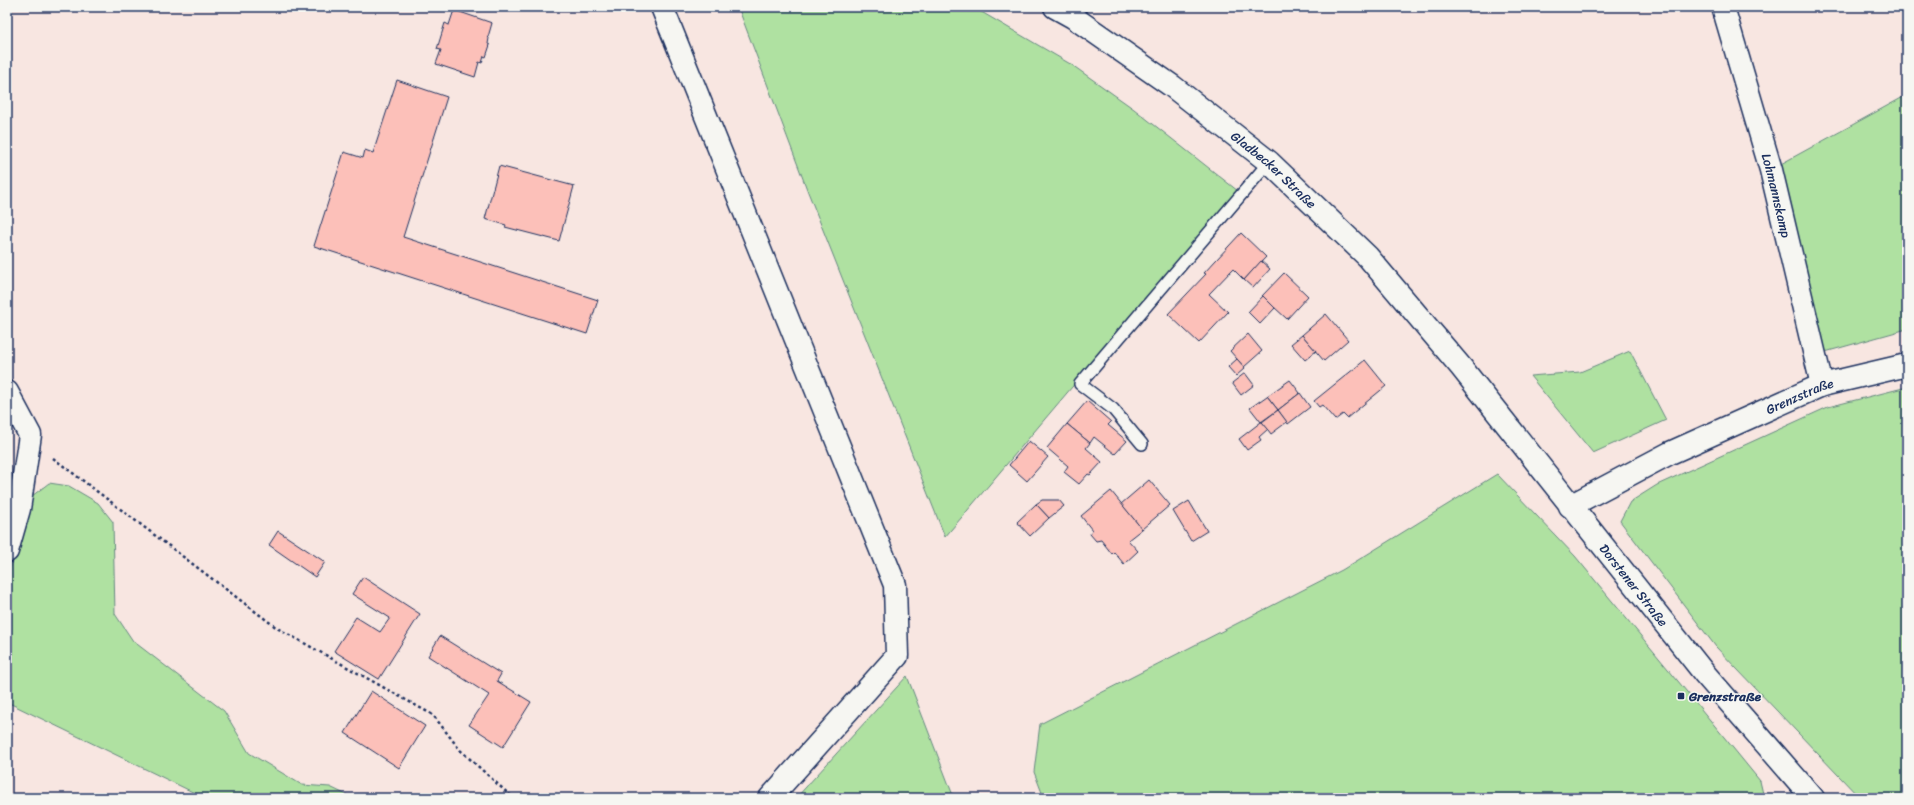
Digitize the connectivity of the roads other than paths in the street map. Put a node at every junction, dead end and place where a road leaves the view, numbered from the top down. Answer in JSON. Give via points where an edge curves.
{"nodes":[{"id":1,"x":662,"y":7,"type":"edge"},
{"id":2,"x":1055,"y":7,"type":"edge"},
{"id":3,"x":1723,"y":7,"type":"edge"},
{"id":4,"x":1269,"y":162,"type":"junction"},
{"id":5,"x":1907,"y":365,"type":"edge"},
{"id":6,"x":1461,"y":367,"type":"joint"},
{"id":7,"x":1822,"y":385,"type":"junction"},
{"id":8,"x":7,"y":392,"type":"edge"},
{"id":9,"x":1142,"y":444,"type":"dead end"},
{"id":10,"x":1570,"y":506,"type":"junction"},
{"id":11,"x":7,"y":551,"type":"edge"},
{"id":12,"x":770,"y":798,"type":"edge"},
{"id":13,"x":1813,"y":798,"type":"edge"}],
"edges":[{"from":1,"to":12,"type":"street","via":[[895,585],[897,656]]},
{"from":2,"to":4,"type":"street","name":"Gladbecker Straße","via":[[1172,86]]},
{"from":3,"to":7,"type":"street","name":"Lohmannskamp","via":[[1771,170]]},
{"from":4,"to":6,"type":"street","name":"Gladbecker Straße","via":[[1368,257]]},
{"from":4,"to":9,"type":"lane","via":[[1080,384],[1113,409]]},
{"from":5,"to":7,"type":"street","name":"Grenzstraße"},
{"from":6,"to":10,"type":"street","name":"Dorstener Straße"},
{"from":7,"to":10,"type":"street","name":"Grenzstraße","via":[[1670,453]]},
{"from":8,"to":11,"type":"street","via":[[30,435],[19,509]]},
{"from":10,"to":13,"type":"street","name":"Dorstener Straße","via":[[1704,673]]}]}
